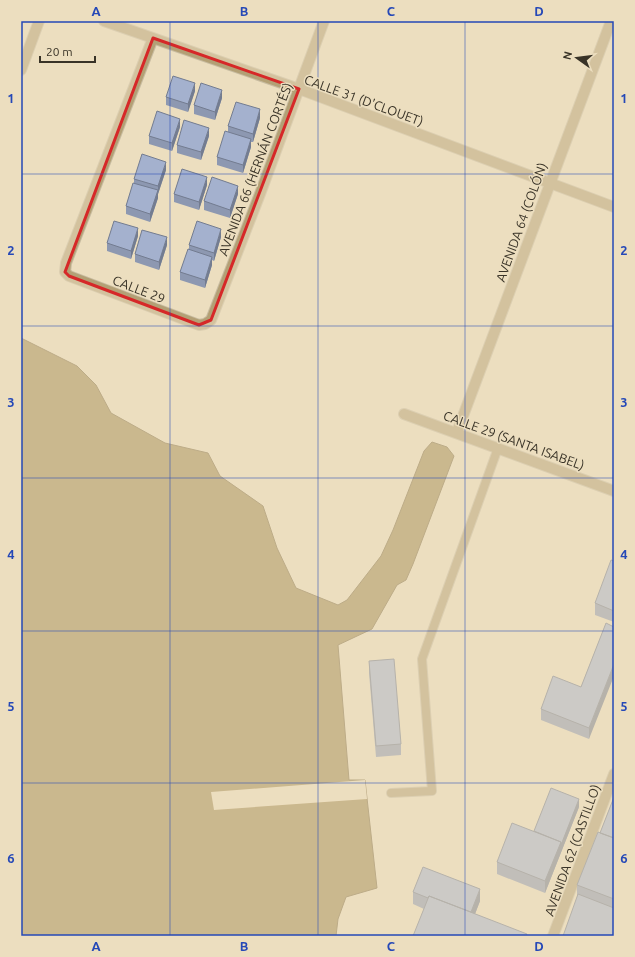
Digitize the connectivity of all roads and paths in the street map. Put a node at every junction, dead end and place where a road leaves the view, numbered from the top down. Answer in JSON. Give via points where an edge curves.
{"nodes":[{"id":1,"x":39,"y":21,"type":"edge"},
{"id":2,"x":104,"y":21,"type":"edge"},
{"id":3,"x":324,"y":21,"type":"edge"},
{"id":4,"x":610,"y":21,"type":"edge"},
{"id":5,"x":153,"y":38,"type":"junction"},
{"id":6,"x":21,"y":70,"type":"edge"},
{"id":7,"x":299,"y":90,"type":"junction"},
{"id":8,"x":550,"y":183,"type":"junction"},
{"id":9,"x":614,"y":207,"type":"edge"},
{"id":10,"x":205,"y":324,"type":"joint"},
{"id":11,"x":404,"y":414,"type":"dead end"},
{"id":12,"x":457,"y":432,"type":"junction"},
{"id":13,"x":498,"y":448,"type":"junction"},
{"id":14,"x":614,"y":491,"type":"edge"},
{"id":15,"x":613,"y":779,"type":"edge"},
{"id":16,"x":391,"y":793,"type":"dead end"},
{"id":17,"x":554,"y":936,"type":"edge"}],
"edges":[{"from":1,"to":6,"type":"street"},
{"from":2,"to":5,"type":"street","name":"CALLE 31 (D'CLOUET)"},
{"from":3,"to":7,"type":"street","name":"AVENIDA 66 (HERNÁN CORTÉS)"},
{"from":4,"to":8,"type":"street","name":"AVENIDA 64 (COLÓN)"},
{"from":5,"to":7,"type":"street","name":"CALLE 31 (D'CLOUET)"},
{"from":5,"to":10,"type":"street","name":"CALLE 29","via":[[66,263],[65,272],[69,276],[185,320],[199,325]]},
{"from":7,"to":8,"type":"street","name":"CALLE 31 (D'CLOUET)"},
{"from":7,"to":10,"type":"street","name":"AVENIDA 66 (HERNÁN CORTÉS)","via":[[211,320]]},
{"from":8,"to":9,"type":"street","name":"CALLE 31 (D'CLOUET)"},
{"from":8,"to":12,"type":"street","name":"AVENIDA 64 (COLÓN)"},
{"from":11,"to":12,"type":"street","name":"CALLE 29 (SANTA ISABEL)"},
{"from":12,"to":13,"type":"street","name":"CALLE 29 (SANTA ISABEL)"},
{"from":13,"to":14,"type":"street","name":"CALLE 29 (SANTA ISABEL)"},
{"from":13,"to":16,"type":"lane","via":[[422,659],[432,790]]},
{"from":15,"to":17,"type":"street","name":"AVENIDA 62 (CASTILLO)"}]}
